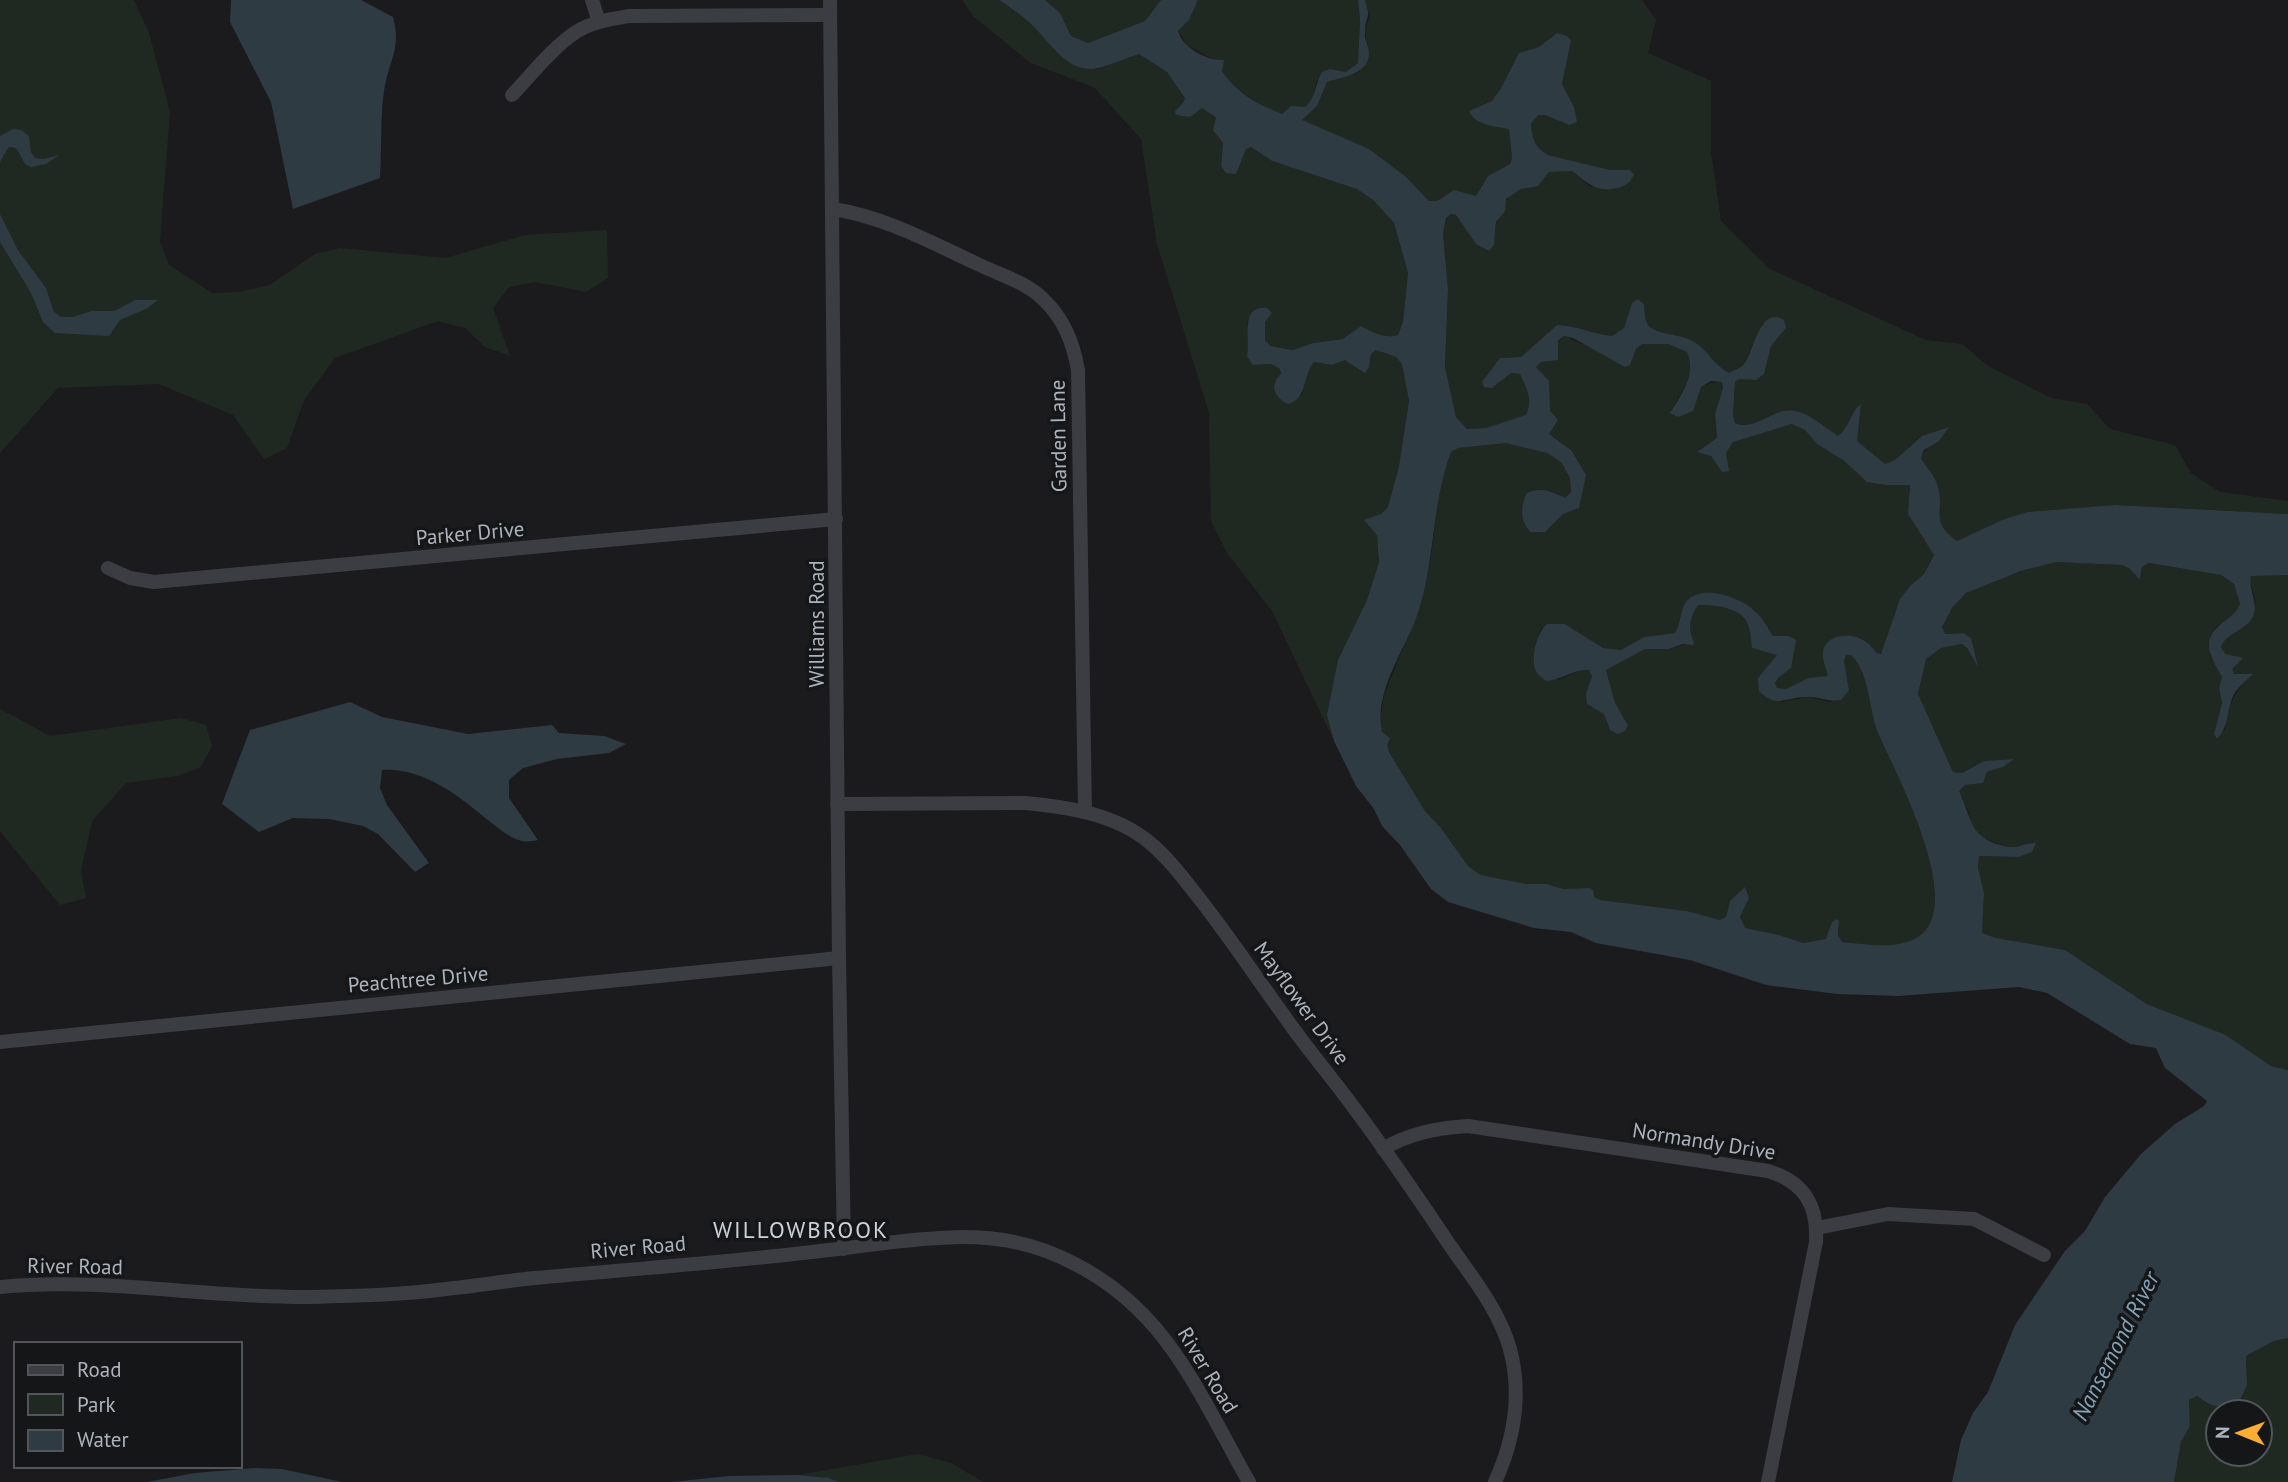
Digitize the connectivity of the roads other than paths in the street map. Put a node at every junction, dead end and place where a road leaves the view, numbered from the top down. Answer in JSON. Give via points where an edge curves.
{"nodes":[{"id":1,"x":592,"y":0,"type":"edge"},
{"id":2,"x":830,"y":7,"type":"edge"},
{"id":3,"x":599,"y":22,"type":"junction"},
{"id":4,"x":512,"y":95,"type":"dead end"},
{"id":5,"x":833,"y":209,"type":"junction"},
{"id":6,"x":836,"y":519,"type":"junction"},
{"id":7,"x":108,"y":568,"type":"dead end"},
{"id":8,"x":838,"y":804,"type":"junction"},
{"id":9,"x":1085,"y":812,"type":"junction"},
{"id":10,"x":839,"y":958,"type":"junction"},
{"id":11,"x":0,"y":1042,"type":"edge"},
{"id":12,"x":1383,"y":1149,"type":"junction"},
{"id":13,"x":1817,"y":1228,"type":"junction"},
{"id":14,"x":844,"y":1248,"type":"junction"},
{"id":15,"x":2044,"y":1255,"type":"dead end"},
{"id":16,"x":0,"y":1287,"type":"edge"},
{"id":17,"x":1249,"y":1482,"type":"edge"},
{"id":18,"x":1495,"y":1482,"type":"edge"},
{"id":19,"x":1768,"y":1482,"type":"edge"}],
"edges":[{"from":1,"to":3,"type":"street"},
{"from":2,"to":3,"type":"street","via":[[629,16]]},
{"from":2,"to":5,"type":"street","name":"Williams Road"},
{"from":3,"to":4,"type":"street","via":[[577,31]]},
{"from":5,"to":6,"type":"street","name":"Williams Road"},
{"from":5,"to":9,"type":"street","name":"Garden Lane","via":[[887,222],[1031,289],[1066,328],[1078,370]]},
{"from":6,"to":7,"type":"street","name":"Parker Drive","via":[[154,582]]},
{"from":6,"to":8,"type":"street","name":"Williams Road"},
{"from":8,"to":9,"type":"street","name":"Mayflower Drive","via":[[1025,803]]},
{"from":8,"to":10,"type":"street","name":"Williams Road"},
{"from":9,"to":12,"type":"street","name":"Mayflower Drive","via":[[1123,825],[1170,861]]},
{"from":10,"to":11,"type":"street","name":"Peachtree Drive"},
{"from":10,"to":14,"type":"street","name":"Williams Road"},
{"from":12,"to":13,"type":"street","name":"Normandy Drive","via":[[1416,1133],[1468,1126],[1768,1171],[1795,1183],[1806,1195]]},
{"from":12,"to":18,"type":"street","name":"Mayflower Drive","via":[[1484,1295],[1509,1347],[1515,1373],[1513,1428]]},
{"from":13,"to":15,"type":"street","via":[[1888,1214],[1974,1219]]},
{"from":13,"to":19,"type":"street","name":"Normandy Drive"},
{"from":14,"to":16,"type":"street","name":"River Road","via":[[374,1295],[303,1297],[73,1284]]},
{"from":14,"to":17,"type":"street","name":"River Road","via":[[998,1238],[1073,1262],[1134,1303],[1174,1349]]}]}
